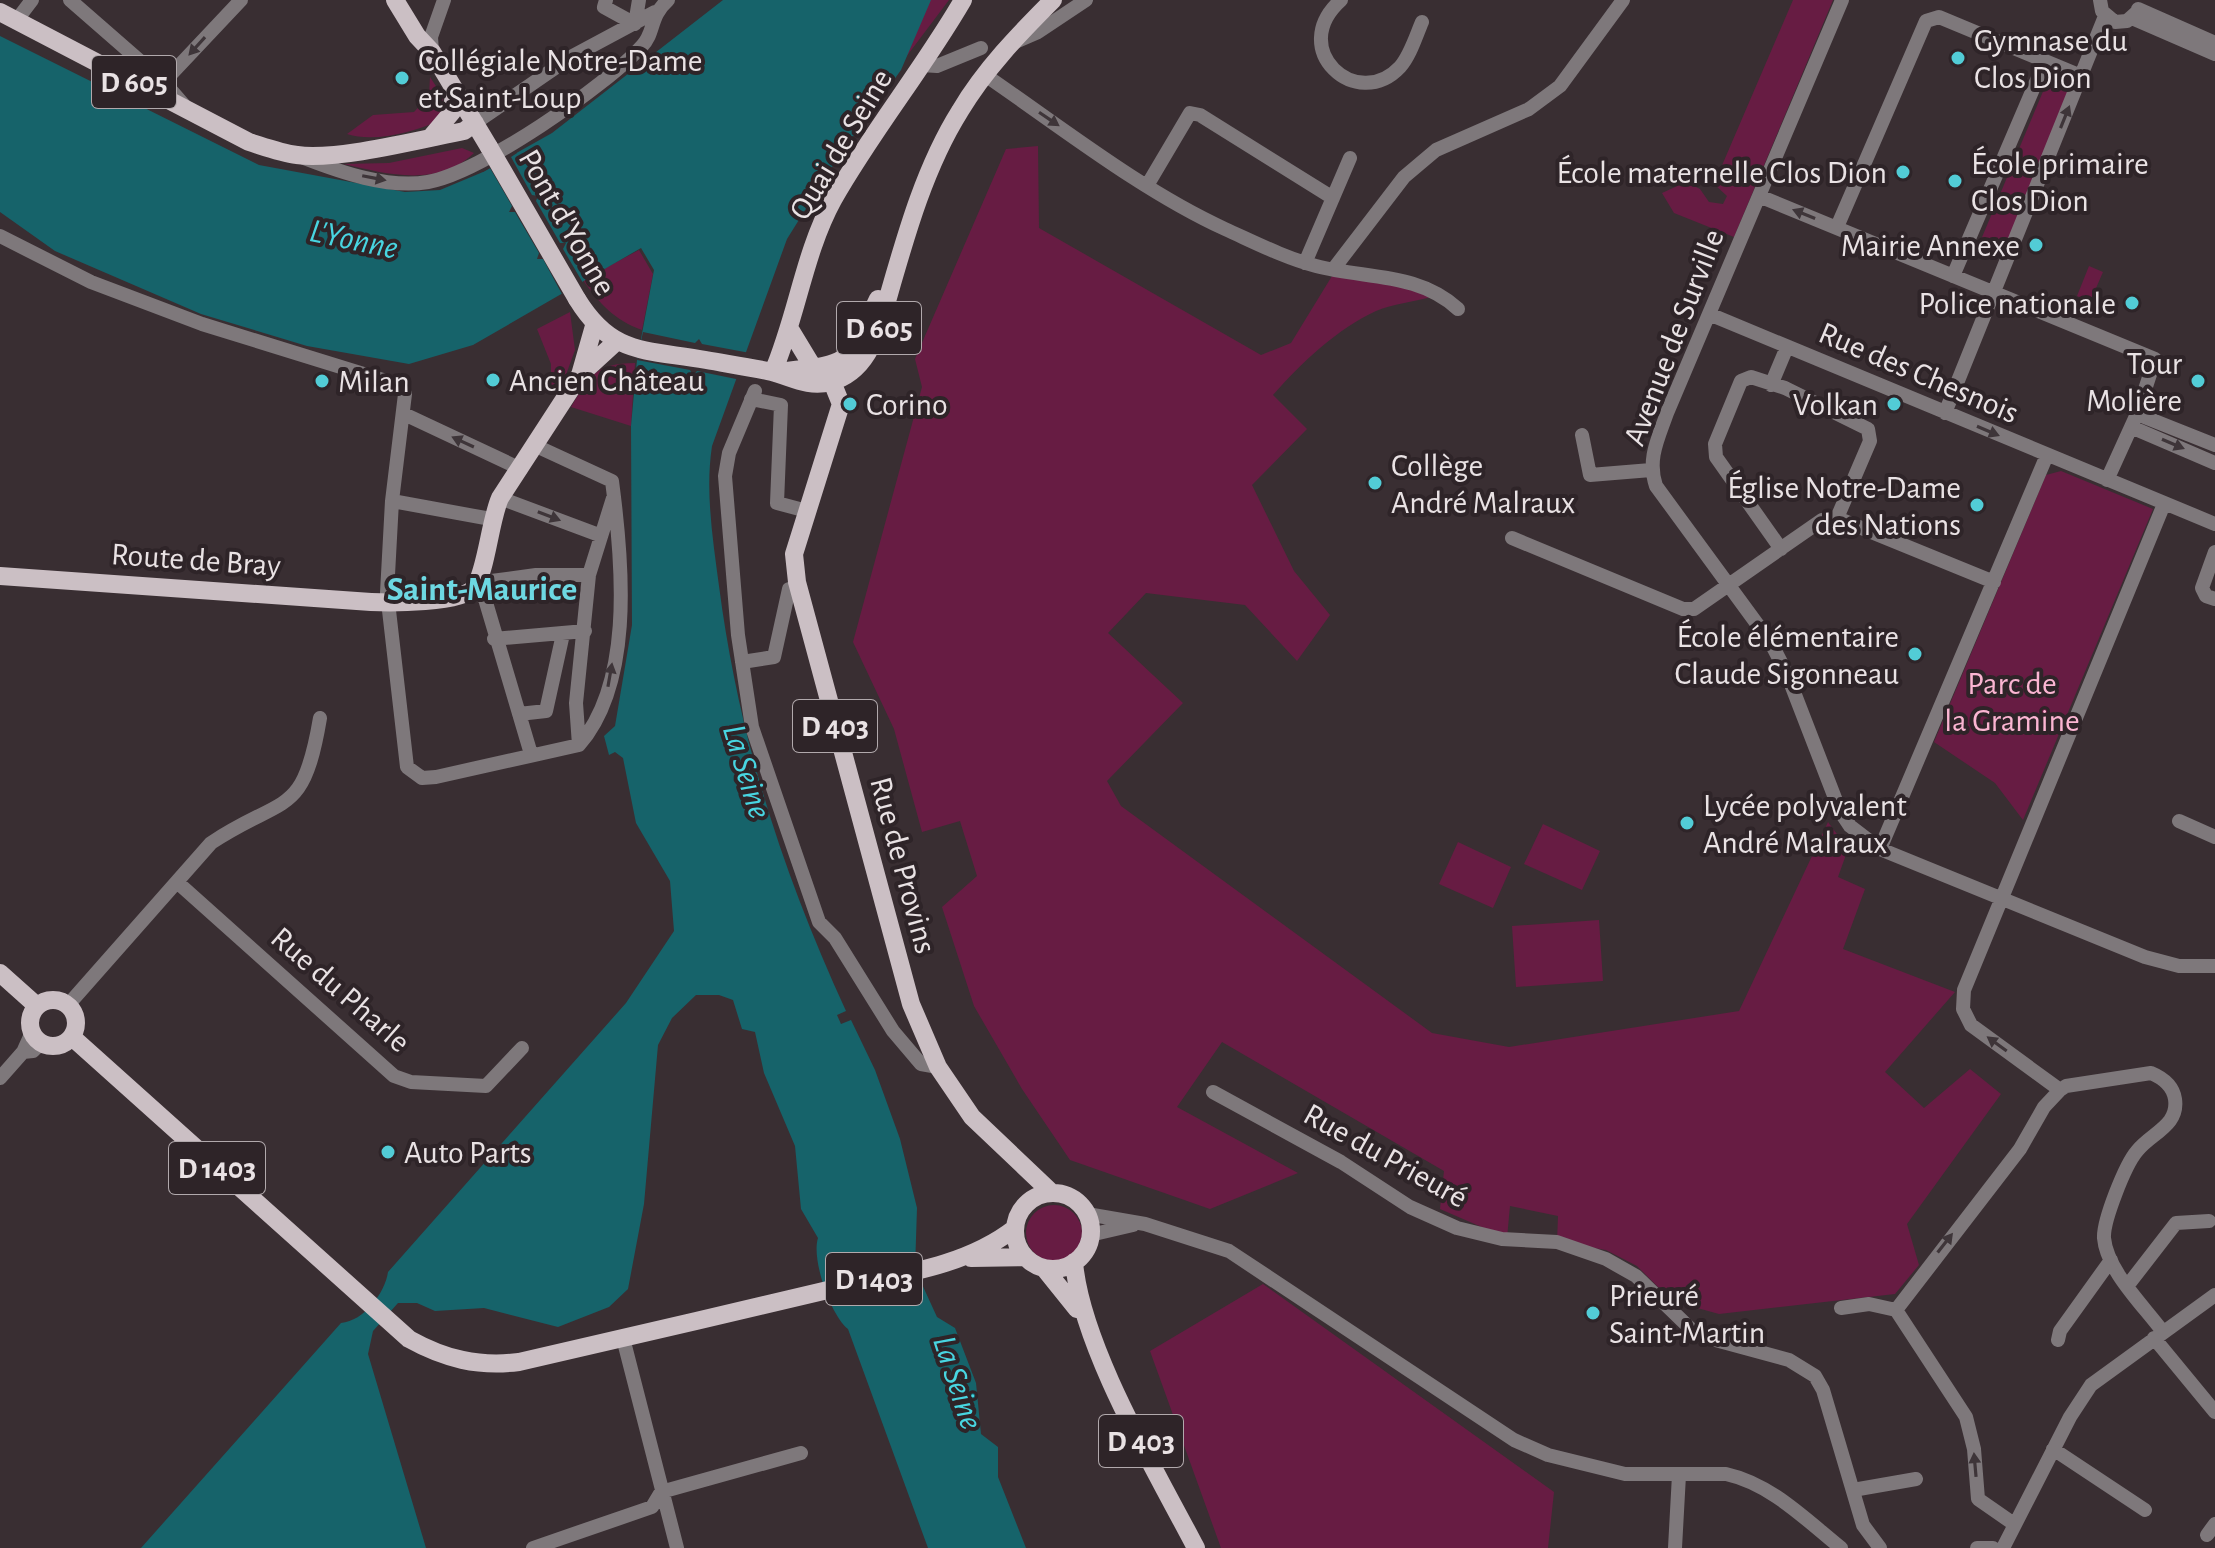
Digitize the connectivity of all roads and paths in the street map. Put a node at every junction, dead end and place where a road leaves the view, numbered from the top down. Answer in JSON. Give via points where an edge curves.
{"nodes":[{"id":1,"x":32,"y":0,"type":"edge"},
{"id":2,"x":70,"y":0,"type":"edge"},
{"id":3,"x":241,"y":0,"type":"edge"},
{"id":4,"x":395,"y":0,"type":"edge"},
{"id":5,"x":444,"y":0,"type":"edge"},
{"id":6,"x":606,"y":0,"type":"edge"},
{"id":7,"x":639,"y":0,"type":"edge"},
{"id":8,"x":668,"y":0,"type":"edge"},
{"id":9,"x":963,"y":0,"type":"edge"},
{"id":10,"x":1053,"y":0,"type":"edge"},
{"id":11,"x":1086,"y":0,"type":"edge"},
{"id":12,"x":1341,"y":0,"type":"edge"},
{"id":13,"x":1623,"y":0,"type":"edge"},
{"id":14,"x":1842,"y":0,"type":"edge"},
{"id":15,"x":2098,"y":6,"type":"edge"},
{"id":16,"x":2136,"y":9,"type":"edge"},
{"id":17,"x":655,"y":12,"type":"junction"},
{"id":18,"x":8,"y":16,"type":"edge"},
{"id":19,"x":1422,"y":22,"type":"dead end"},
{"id":20,"x":635,"y":24,"type":"junction"},
{"id":21,"x":434,"y":29,"type":"junction"},
{"id":22,"x":412,"y":30,"type":"junction"},
{"id":23,"x":2215,"y":43,"type":"edge"},
{"id":24,"x":1009,"y":44,"type":"junction"},
{"id":25,"x":981,"y":48,"type":"dead end"},
{"id":26,"x":432,"y":52,"type":"junction"},
{"id":27,"x":2215,"y":54,"type":"edge"},
{"id":28,"x":2045,"y":61,"type":"junction"},
{"id":29,"x":921,"y":65,"type":"junction"},
{"id":30,"x":985,"y":75,"type":"junction"},
{"id":31,"x":2081,"y":76,"type":"junction"},
{"id":32,"x":159,"y":87,"type":"junction"},
{"id":33,"x":454,"y":92,"type":"junction"},
{"id":34,"x":475,"y":123,"type":"junction"},
{"id":35,"x":430,"y":138,"type":"junction"},
{"id":36,"x":300,"y":156,"type":"junction"},
{"id":37,"x":1350,"y":158,"type":"dead end"},
{"id":38,"x":1148,"y":184,"type":"junction"},
{"id":39,"x":1759,"y":196,"type":"junction"},
{"id":40,"x":1333,"y":198,"type":"junction"},
{"id":41,"x":1837,"y":227,"type":"junction"},
{"id":42,"x":0,"y":236,"type":"edge"},
{"id":43,"x":1305,"y":263,"type":"junction"},
{"id":44,"x":1335,"y":267,"type":"junction"},
{"id":45,"x":1953,"y":276,"type":"junction"},
{"id":46,"x":1995,"y":293,"type":"junction"},
{"id":47,"x":1458,"y":309,"type":"dead end"},
{"id":48,"x":1709,"y":314,"type":"junction"},
{"id":49,"x":594,"y":326,"type":"junction"},
{"id":50,"x":793,"y":335,"type":"junction"},
{"id":51,"x":617,"y":341,"type":"junction"},
{"id":52,"x":1787,"y":347,"type":"junction"},
{"id":53,"x":824,"y":373,"type":"junction"},
{"id":54,"x":783,"y":374,"type":"junction"},
{"id":55,"x":580,"y":375,"type":"junction"},
{"id":56,"x":1771,"y":385,"type":"junction"},
{"id":57,"x":1945,"y":413,"type":"junction"},
{"id":58,"x":404,"y":414,"type":"junction"},
{"id":59,"x":2134,"y":420,"type":"junction"},
{"id":60,"x":1582,"y":435,"type":"dead end"},
{"id":61,"x":2215,"y":445,"type":"edge"},
{"id":62,"x":536,"y":446,"type":"junction"},
{"id":63,"x":2047,"y":455,"type":"junction"},
{"id":64,"x":2215,"y":463,"type":"edge"},
{"id":65,"x":521,"y":469,"type":"junction"},
{"id":66,"x":1651,"y":470,"type":"junction"},
{"id":67,"x":2107,"y":480,"type":"junction"},
{"id":68,"x":613,"y":489,"type":"junction"},
{"id":69,"x":500,"y":498,"type":"junction"},
{"id":70,"x":392,"y":501,"type":"junction"},
{"id":71,"x":2164,"y":504,"type":"junction"},
{"id":72,"x":807,"y":511,"type":"junction"},
{"id":73,"x":1837,"y":518,"type":"junction"},
{"id":74,"x":491,"y":519,"type":"junction"},
{"id":75,"x":2215,"y":524,"type":"edge"},
{"id":76,"x":599,"y":535,"type":"junction"},
{"id":77,"x":1512,"y":538,"type":"dead end"},
{"id":78,"x":1781,"y":549,"type":"junction"},
{"id":79,"x":2215,"y":552,"type":"edge"},
{"id":80,"x":589,"y":575,"type":"junction"},
{"id":81,"x":0,"y":576,"type":"edge"},
{"id":82,"x":1994,"y":582,"type":"junction"},
{"id":83,"x":475,"y":585,"type":"junction"},
{"id":84,"x":1730,"y":586,"type":"junction"},
{"id":85,"x":798,"y":587,"type":"junction"},
{"id":86,"x":2215,"y":599,"type":"edge"},
{"id":87,"x":387,"y":603,"type":"junction"},
{"id":88,"x":585,"y":631,"type":"junction"},
{"id":89,"x":563,"y":634,"type":"junction"},
{"id":90,"x":494,"y":639,"type":"junction"},
{"id":91,"x":742,"y":662,"type":"junction"},
{"id":92,"x":548,"y":699,"type":"junction"},
{"id":93,"x":576,"y":703,"type":"junction"},
{"id":94,"x":519,"y":714,"type":"junction"},
{"id":95,"x":320,"y":718,"type":"dead end"},
{"id":96,"x":579,"y":745,"type":"junction"},
{"id":97,"x":531,"y":754,"type":"junction"},
{"id":98,"x":2179,"y":821,"type":"dead end"},
{"id":99,"x":2215,"y":837,"type":"edge"},
{"id":100,"x":1880,"y":849,"type":"junction"},
{"id":101,"x":177,"y":882,"type":"junction"},
{"id":102,"x":2001,"y":898,"type":"junction"},
{"id":103,"x":2215,"y":966,"type":"edge"},
{"id":104,"x":0,"y":973,"type":"edge"},
{"id":105,"x":68,"y":1005,"type":"junction"},
{"id":106,"x":37,"y":1006,"type":"junction"},
{"id":107,"x":72,"y":1037,"type":"junction"},
{"id":108,"x":36,"y":1038,"type":"junction"},
{"id":109,"x":522,"y":1048,"type":"dead end"},
{"id":110,"x":938,"y":1067,"type":"junction"},
{"id":111,"x":0,"y":1078,"type":"edge"},
{"id":112,"x":2060,"y":1090,"type":"junction"},
{"id":113,"x":1213,"y":1092,"type":"dead end"},
{"id":114,"x":1022,"y":1163,"type":"junction"},
{"id":115,"x":1052,"y":1193,"type":"junction"},
{"id":116,"x":1029,"y":1202,"type":"junction"},
{"id":117,"x":1087,"y":1214,"type":"junction"},
{"id":118,"x":2209,"y":1221,"type":"dead end"},
{"id":119,"x":1145,"y":1224,"type":"junction"},
{"id":120,"x":1015,"y":1228,"type":"junction"},
{"id":121,"x":1090,"y":1235,"type":"junction"},
{"id":122,"x":1025,"y":1257,"type":"junction"},
{"id":123,"x":964,"y":1258,"type":"junction"},
{"id":124,"x":2111,"y":1260,"type":"junction"},
{"id":125,"x":1074,"y":1262,"type":"junction"},
{"id":126,"x":1044,"y":1268,"type":"junction"},
{"id":127,"x":2128,"y":1285,"type":"junction"},
{"id":128,"x":2215,"y":1295,"type":"edge"},
{"id":129,"x":1841,"y":1308,"type":"dead end"},
{"id":130,"x":1896,"y":1310,"type":"junction"},
{"id":131,"x":1091,"y":1333,"type":"junction"},
{"id":132,"x":2158,"y":1335,"type":"junction"},
{"id":133,"x":623,"y":1338,"type":"junction"},
{"id":134,"x":2058,"y":1340,"type":"dead end"},
{"id":135,"x":2215,"y":1412,"type":"edge"},
{"id":136,"x":2053,"y":1449,"type":"junction"},
{"id":137,"x":801,"y":1453,"type":"dead end"},
{"id":138,"x":1679,"y":1475,"type":"junction"},
{"id":139,"x":1916,"y":1479,"type":"dead end"},
{"id":140,"x":1853,"y":1490,"type":"junction"},
{"id":141,"x":661,"y":1492,"type":"junction"},
{"id":142,"x":2145,"y":1510,"type":"dead end"},
{"id":143,"x":2012,"y":1528,"type":"junction"},
{"id":144,"x":533,"y":1548,"type":"edge"},
{"id":145,"x":677,"y":1548,"type":"edge"},
{"id":146,"x":1196,"y":1548,"type":"edge"},
{"id":147,"x":1675,"y":1548,"type":"edge"},
{"id":148,"x":1841,"y":1548,"type":"edge"},
{"id":149,"x":1880,"y":1548,"type":"edge"},
{"id":150,"x":1991,"y":1548,"type":"edge"}],
"edges":[{"from":1,"to":18,"type":"street"},
{"from":2,"to":32,"type":"street"},
{"from":3,"to":32,"type":"street","one_way":true},
{"from":4,"to":22,"type":"main road"},
{"from":5,"to":21,"type":"street"},
{"from":6,"to":20,"type":"street","via":[[604,7]]},
{"from":7,"to":20,"type":"street"},
{"from":8,"to":17,"type":"street"},
{"from":9,"to":29,"type":"main road","name":"Quai de Seine"},
{"from":10,"to":24,"type":"main road","number":"D 605"},
{"from":11,"to":24,"type":"street"},
{"from":12,"to":19,"type":"street","via":[[1321,26],[1319,42],[1328,63],[1362,83],[1382,80],[1401,66]]},
{"from":13,"to":44,"type":"street","via":[[1560,86],[1529,109],[1436,150],[1404,177]]},
{"from":14,"to":39,"type":"street","name":"Avenue de Surville"},
{"from":15,"to":16,"type":"street","via":[[2115,22]]},
{"from":15,"to":31,"type":"street"},
{"from":16,"to":23,"type":"street"},
{"from":16,"to":27,"type":"street"},
{"from":17,"to":20,"type":"street"},
{"from":36,"to":17,"type":"street","one_way":true,"via":[[335,170],[399,183],[445,177],[484,160],[597,84],[645,44]]},
{"from":18,"to":32,"type":"main road","number":"D 605"},
{"from":20,"to":34,"type":"street","via":[[579,52]]},
{"from":21,"to":22,"type":"street"},
{"from":21,"to":26,"type":"street"},
{"from":22,"to":26,"type":"main road"},
{"from":24,"to":30,"type":"main road","number":"D 605"},
{"from":25,"to":29,"type":"street","via":[[937,66]]},
{"from":26,"to":33,"type":"main road"},
{"from":28,"to":31,"type":"street"},
{"from":28,"to":41,"type":"street","via":[[1939,17],[1926,21]]},
{"from":28,"to":45,"type":"street"},
{"from":29,"to":50,"type":"main road","name":"Quai de Seine","via":[[833,201],[817,238]]},
{"from":30,"to":38,"type":"street","one_way":true},
{"from":30,"to":53,"type":"main road","number":"D 605","via":[[942,144],[868,354],[848,374]]},
{"from":46,"to":31,"type":"street","one_way":true},
{"from":32,"to":36,"type":"main road","number":"D 605","via":[[190,111],[249,142]]},
{"from":33,"to":34,"type":"main road"},
{"from":33,"to":35,"type":"main road","via":[[452,112]]},
{"from":34,"to":35,"type":"main road","number":"D 605","via":[[464,131]]},
{"from":34,"to":49,"type":"main road","name":"Pont d'Yonne","number":"D 605","bridge":true},
{"from":35,"to":36,"type":"main road","number":"D 605"},
{"from":37,"to":40,"type":"street"},
{"from":38,"to":40,"type":"street","via":[[1190,113]]},
{"from":38,"to":43,"type":"street","via":[[1210,221]]},
{"from":41,"to":39,"type":"street","one_way":true},
{"from":39,"to":48,"type":"street","name":"Avenue de Surville"},
{"from":40,"to":43,"type":"street"},
{"from":41,"to":45,"type":"street"},
{"from":42,"to":58,"type":"street","via":[[91,282],[202,324],[399,385],[405,394]]},
{"from":43,"to":44,"type":"street"},
{"from":44,"to":47,"type":"street","via":[[1432,289]]},
{"from":45,"to":46,"type":"street"},
{"from":46,"to":57,"type":"street"},
{"from":46,"to":59,"type":"street","via":[[2155,359]]},
{"from":48,"to":52,"type":"street","name":"Rue des Chesnois"},
{"from":48,"to":66,"type":"street","name":"Avenue de Surville","via":[[1661,430]]},
{"from":49,"to":51,"type":"main road","number":"D 605"},
{"from":49,"to":55,"type":"main road"},
{"from":50,"to":53,"type":"main road"},
{"from":50,"to":54,"type":"main road","name":"Quai de Seine"},
{"from":51,"to":54,"type":"main road","number":"D 605"},
{"from":51,"to":55,"type":"main road"},
{"from":52,"to":56,"type":"street"},
{"from":52,"to":57,"type":"street","name":"Rue des Chesnois"},
{"from":53,"to":54,"type":"main road","number":"D 605","via":[[803,383]]},
{"from":53,"to":72,"type":"main road","name":"Rue de Provins","number":"D 403","via":[[841,404]]},
{"from":55,"to":62,"type":"main road"},
{"from":56,"to":73,"type":"street","via":[[1868,429],[1870,441]]},
{"from":56,"to":78,"type":"street","via":[[1751,377],[1741,381],[1715,444],[1716,457]]},
{"from":57,"to":63,"type":"street","name":"Rue des Chesnois","one_way":true},
{"from":65,"to":58,"type":"street","one_way":true},
{"from":58,"to":70,"type":"street"},
{"from":59,"to":61,"type":"street"},
{"from":59,"to":64,"type":"street","one_way":true},
{"from":59,"to":67,"type":"street"},
{"from":60,"to":66,"type":"street","via":[[1590,475]]},
{"from":62,"to":65,"type":"main road"},
{"from":62,"to":68,"type":"street"},
{"from":63,"to":67,"type":"street","name":"Rue des Chesnois"},
{"from":63,"to":82,"type":"street"},
{"from":65,"to":69,"type":"main road"},
{"from":66,"to":84,"type":"street","name":"Avenue de Surville","via":[[1656,486]]},
{"from":67,"to":71,"type":"street","name":"Rue des Chesnois"},
{"from":68,"to":76,"type":"street"},
{"from":96,"to":68,"type":"street","one_way":true,"via":[[603,707],[623,600]]},
{"from":69,"to":74,"type":"main road"},
{"from":69,"to":76,"type":"street","one_way":true},
{"from":70,"to":74,"type":"street"},
{"from":70,"to":87,"type":"street"},
{"from":71,"to":75,"type":"street","name":"Rue des Chesnois"},
{"from":71,"to":102,"type":"street"},
{"from":72,"to":85,"type":"main road","name":"Rue de Provins","number":"D 403","via":[[794,554]]},
{"from":72,"to":91,"type":"street","via":[[777,503],[781,405],[753,395],[729,453],[724,495]]},
{"from":73,"to":78,"type":"street","via":[[1822,520]]},
{"from":73,"to":82,"type":"street"},
{"from":74,"to":83,"type":"main road"},
{"from":76,"to":80,"type":"street"},
{"from":77,"to":84,"type":"street","via":[[1683,609],[1702,606]]},
{"from":78,"to":84,"type":"street"},
{"from":79,"to":86,"type":"street","via":[[2202,588]]},
{"from":80,"to":83,"type":"street","via":[[536,575]]},
{"from":80,"to":88,"type":"street"},
{"from":81,"to":87,"type":"main road","name":"Route de Bray"},
{"from":82,"to":100,"type":"street"},
{"from":83,"to":87,"type":"main road","name":"Route de Bray","via":[[448,597]]},
{"from":83,"to":90,"type":"street","via":[[485,599]]},
{"from":84,"to":100,"type":"street","name":"Avenue de Surville","via":[[1787,674],[1840,811]]},
{"from":85,"to":91,"type":"street","via":[[789,589],[774,657]]},
{"from":85,"to":110,"type":"main road","name":"Rue de Provins","number":"D 403","via":[[911,1004]]},
{"from":87,"to":97,"type":"street","via":[[407,767],[422,778]]},
{"from":88,"to":89,"type":"street"},
{"from":88,"to":93,"type":"street"},
{"from":89,"to":90,"type":"street"},
{"from":89,"to":92,"type":"street"},
{"from":90,"to":94,"type":"street"},
{"from":91,"to":110,"type":"street","via":[[752,727],[819,922],[835,938],[893,1031],[921,1064]]},
{"from":92,"to":93,"type":"street"},
{"from":92,"to":94,"type":"street","via":[[546,711]]},
{"from":93,"to":96,"type":"street"},
{"from":94,"to":97,"type":"street"},
{"from":95,"to":101,"type":"street","via":[[309,773],[300,790],[288,803],[211,843]]},
{"from":96,"to":97,"type":"street"},
{"from":98,"to":99,"type":"street"},
{"from":100,"to":102,"type":"street","name":"Avenue de Surville"},
{"from":101,"to":105,"type":"street"},
{"from":101,"to":109,"type":"street","name":"Rue du Pharle","via":[[394,1076],[411,1082],[486,1086]]},
{"from":102,"to":103,"type":"street","name":"Avenue de Surville","via":[[2160,963]]},
{"from":112,"to":102,"type":"street","one_way":true,"via":[[1971,1025],[1963,1009],[1964,990]]},
{"from":104,"to":106,"type":"main road"},
{"from":105,"to":106,"type":"main road","via":[[49,1000]]},
{"from":105,"to":107,"type":"main road","via":[[77,1024]]},
{"from":106,"to":108,"type":"main road","via":[[30,1018]]},
{"from":107,"to":108,"type":"main road","via":[[61,1045]]},
{"from":107,"to":133,"type":"main road","number":"D 1403","via":[[362,1298],[429,1350],[477,1364],[519,1362]]},
{"from":108,"to":111,"type":"street"},
{"from":110,"to":114,"type":"main road","name":"Rue de Provins","number":"D 403","via":[[972,1117]]},
{"from":112,"to":124,"type":"street","via":[[2151,1073],[2174,1092],[2176,1110],[2168,1124],[2135,1152],[2109,1212],[2103,1234]]},
{"from":130,"to":112,"type":"street","one_way":true},
{"from":113,"to":140,"type":"street","name":"Rue du Prieuré","via":[[1341,1162],[1410,1207],[1457,1228],[1502,1239],[1557,1242],[1606,1259],[1629,1272],[1697,1335],[1789,1360],[1815,1376]]},
{"from":114,"to":115,"type":"main road","name":"Rue de Provins","number":"D 403"},
{"from":114,"to":116,"type":"main road","via":[[1030,1183]]},
{"from":115,"to":116,"type":"main road"},
{"from":115,"to":117,"type":"main road","via":[[1073,1199]]},
{"from":116,"to":120,"type":"main road"},
{"from":117,"to":119,"type":"street"},
{"from":117,"to":121,"type":"main road"},
{"from":118,"to":127,"type":"street","via":[[2176,1223]]},
{"from":119,"to":121,"type":"street"},
{"from":119,"to":138,"type":"street","via":[[1216,1246],[1258,1268],[1514,1440],[1598,1469]]},
{"from":120,"to":122,"type":"main road"},
{"from":120,"to":123,"type":"main road","number":"D 1403"},
{"from":121,"to":125,"type":"main road"},
{"from":122,"to":123,"type":"main road","number":"D 1403"},
{"from":122,"to":126,"type":"main road"},
{"from":123,"to":133,"type":"main road","number":"D 1403"},
{"from":124,"to":127,"type":"street"},
{"from":124,"to":134,"type":"street"},
{"from":125,"to":126,"type":"main road"},
{"from":125,"to":131,"type":"main road","number":"D 403"},
{"from":126,"to":131,"type":"main road","number":"D 403"},
{"from":127,"to":132,"type":"street"},
{"from":128,"to":132,"type":"street"},
{"from":129,"to":130,"type":"street","via":[[1869,1304]]},
{"from":143,"to":130,"type":"street","one_way":true,"via":[[1978,1499],[1966,1417]]},
{"from":131,"to":146,"type":"main road","number":"D 403"},
{"from":132,"to":135,"type":"street"},
{"from":132,"to":136,"type":"street","via":[[2091,1385]]},
{"from":133,"to":141,"type":"street"},
{"from":136,"to":142,"type":"street"},
{"from":136,"to":143,"type":"street"},
{"from":137,"to":141,"type":"street"},
{"from":138,"to":147,"type":"street"},
{"from":138,"to":148,"type":"street","via":[[1726,1474],[1754,1482]]},
{"from":139,"to":140,"type":"street"},
{"from":140,"to":149,"type":"street","via":[[1863,1525]]},
{"from":141,"to":144,"type":"street","via":[[652,1507]]},
{"from":141,"to":145,"type":"street"},
{"from":143,"to":150,"type":"street"}]}
